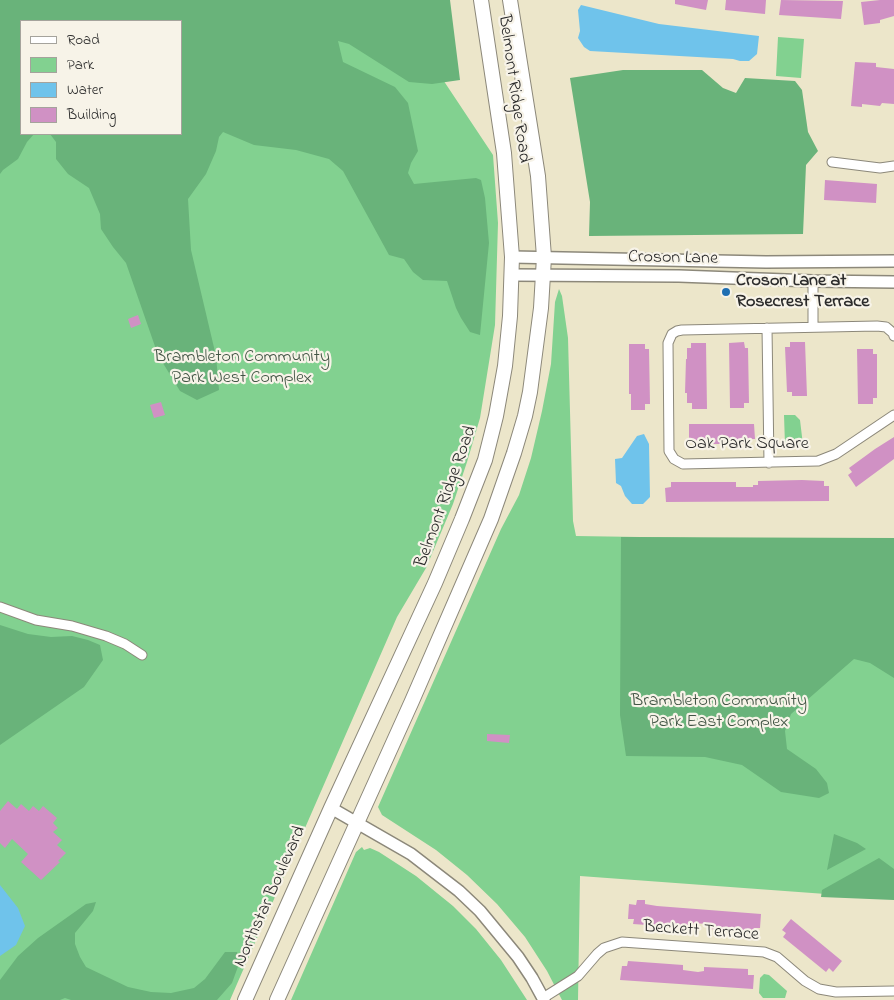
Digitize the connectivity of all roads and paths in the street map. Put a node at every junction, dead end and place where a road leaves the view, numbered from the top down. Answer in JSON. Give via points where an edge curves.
{"nodes":[{"id":1,"x":481,"y":0,"type":"edge"},
{"id":2,"x":510,"y":0,"type":"edge"},
{"id":3,"x":832,"y":162,"type":"dead end"},
{"id":4,"x":894,"y":166,"type":"edge"},
{"id":5,"x":512,"y":257,"type":"junction"},
{"id":6,"x":544,"y":257,"type":"junction"},
{"id":7,"x":894,"y":261,"type":"edge"},
{"id":8,"x":544,"y":274,"type":"junction"},
{"id":9,"x":512,"y":275,"type":"junction"},
{"id":10,"x":813,"y":281,"type":"junction"},
{"id":11,"x":894,"y":282,"type":"edge"},
{"id":12,"x":813,"y":327,"type":"junction"},
{"id":13,"x":767,"y":328,"type":"junction"},
{"id":14,"x":894,"y":336,"type":"edge"},
{"id":15,"x":894,"y":415,"type":"edge"},
{"id":16,"x":770,"y":462,"type":"junction"},
{"id":17,"x":0,"y":607,"type":"edge"},
{"id":18,"x":142,"y":656,"type":"dead end"},
{"id":19,"x":331,"y":808,"type":"junction"},
{"id":20,"x":357,"y":822,"type":"junction"},
{"id":21,"x":894,"y":991,"type":"edge"},
{"id":22,"x":544,"y":999,"type":"edge"},
{"id":23,"x":245,"y":1000,"type":"edge"},
{"id":24,"x":277,"y":1000,"type":"edge"}],
"edges":[{"from":1,"to":5,"type":"main road","name":"Belmont Ridge Road","via":[[504,153]]},
{"from":2,"to":6,"type":"main road","name":"Belmont Ridge Road","via":[[538,176]]},
{"from":3,"to":4,"type":"street","via":[[880,168]]},
{"from":5,"to":6,"type":"main road","name":"Croson Lane"},
{"from":5,"to":9,"type":"main road","name":"Belmont Ridge Road"},
{"from":6,"to":7,"type":"main road","name":"Croson Lane"},
{"from":6,"to":8,"type":"main road","name":"Belmont Ridge Road"},
{"from":8,"to":9,"type":"main road","name":"Croson Lane"},
{"from":8,"to":10,"type":"main road","name":"Croson Lane"},
{"from":8,"to":20,"type":"main road","name":"Belmont Ridge Road","via":[[530,392],[514,453],[491,519]]},
{"from":9,"to":19,"type":"main road","name":"Belmont Ridge Road","via":[[505,366],[485,460],[435,583]]},
{"from":10,"to":11,"type":"main road","name":"Croson Lane"},
{"from":10,"to":12,"type":"street"},
{"from":12,"to":13,"type":"street","name":"Oak Park Square"},
{"from":12,"to":14,"type":"street","name":"Oak Park Square","via":[[878,326],[893,332]]},
{"from":13,"to":16,"type":"street"},
{"from":13,"to":16,"type":"street","name":"Oak Park Square","via":[[682,330],[672,334],[668,343],[669,451],[683,464]]},
{"from":15,"to":16,"type":"street","name":"Oak Park Square","via":[[828,458],[808,462]]},
{"from":17,"to":18,"type":"street","via":[[36,620],[106,636]]},
{"from":19,"to":20,"type":"main road"},
{"from":19,"to":23,"type":"main road","name":"Northstar Boulevard"},
{"from":20,"to":22,"type":"main road","via":[[412,854],[459,891],[518,957]]},
{"from":20,"to":24,"type":"main road"},
{"from":21,"to":22,"type":"street","name":"Beckett Terrace","via":[[836,992],[819,989],[777,957],[764,952],[622,942],[604,948],[578,976]]}]}
